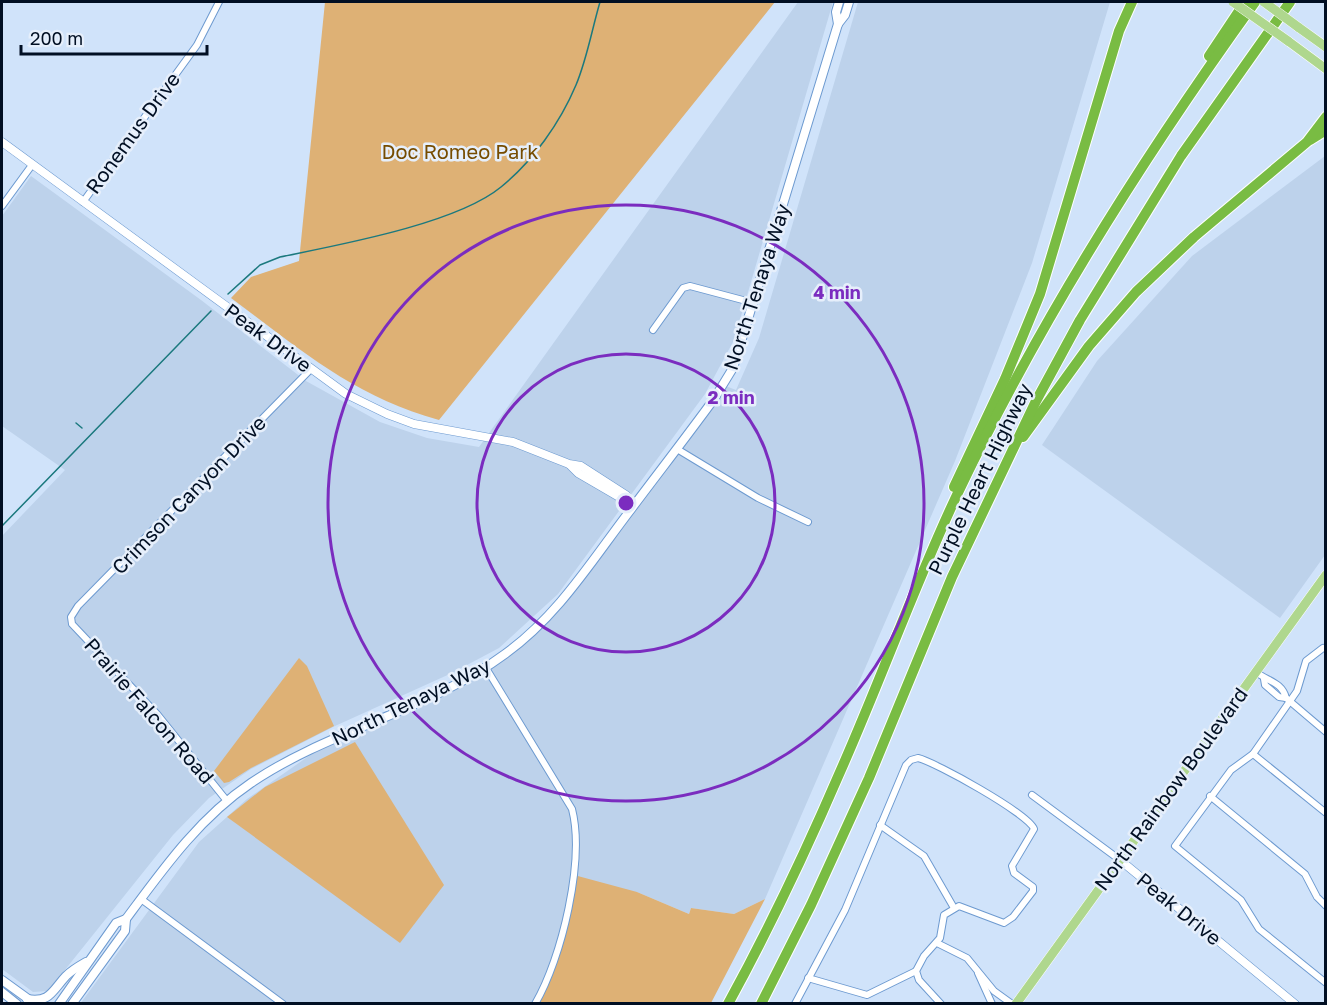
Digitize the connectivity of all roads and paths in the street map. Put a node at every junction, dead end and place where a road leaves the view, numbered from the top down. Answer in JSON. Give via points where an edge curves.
{"nodes":[{"id":1,"x":219,"y":2,"type":"edge"},
{"id":2,"x":839,"y":2,"type":"edge"},
{"id":3,"x":849,"y":2,"type":"edge"},
{"id":4,"x":1132,"y":2,"type":"edge"},
{"id":5,"x":1233,"y":2,"type":"edge"},
{"id":6,"x":1245,"y":2,"type":"edge"},
{"id":7,"x":1256,"y":2,"type":"edge"},
{"id":8,"x":1264,"y":2,"type":"edge"},
{"id":9,"x":1290,"y":2,"type":"edge"},
{"id":10,"x":838,"y":24,"type":"junction"},
{"id":11,"x":1326,"y":47,"type":"edge"},
{"id":12,"x":1326,"y":69,"type":"edge"},
{"id":13,"x":1191,"y":90,"type":"junction"},
{"id":14,"x":1326,"y":117,"type":"edge"},
{"id":15,"x":1326,"y":130,"type":"edge"},
{"id":16,"x":2,"y":142,"type":"edge"},
{"id":17,"x":1307,"y":142,"type":"junction"},
{"id":18,"x":32,"y":165,"type":"junction"},
{"id":19,"x":83,"y":202,"type":"junction"},
{"id":20,"x":2,"y":206,"type":"edge"},
{"id":21,"x":755,"y":303,"type":"junction"},
{"id":22,"x":653,"y":330,"type":"dead end"},
{"id":23,"x":311,"y":369,"type":"junction"},
{"id":24,"x":677,"y":449,"type":"junction"},
{"id":25,"x":1009,"y":454,"type":"junction"},
{"id":26,"x":633,"y":505,"type":"junction"},
{"id":27,"x":808,"y":522,"type":"dead end"},
{"id":28,"x":1326,"y":575,"type":"edge"},
{"id":29,"x":906,"y":610,"type":"junction"},
{"id":30,"x":71,"y":620,"type":"joint"},
{"id":31,"x":1323,"y":648,"type":"dead end"},
{"id":32,"x":486,"y":668,"type":"junction"},
{"id":33,"x":1256,"y":672,"type":"junction"},
{"id":34,"x":1288,"y":700,"type":"junction"},
{"id":35,"x":1326,"y":732,"type":"edge"},
{"id":36,"x":1253,"y":754,"type":"junction"},
{"id":37,"x":1032,"y":795,"type":"dead end"},
{"id":38,"x":1210,"y":796,"type":"junction"},
{"id":39,"x":227,"y":801,"type":"junction"},
{"id":40,"x":1326,"y":813,"type":"edge"},
{"id":41,"x":880,"y":825,"type":"junction"},
{"id":42,"x":1120,"y":860,"type":"junction"},
{"id":43,"x":141,"y":899,"type":"junction"},
{"id":44,"x":1326,"y":906,"type":"edge"},
{"id":45,"x":954,"y":908,"type":"junction"},
{"id":46,"x":126,"y":919,"type":"junction"},
{"id":47,"x":937,"y":943,"type":"junction"},
{"id":48,"x":91,"y":958,"type":"junction"},
{"id":49,"x":975,"y":966,"type":"junction"},
{"id":50,"x":916,"y":971,"type":"junction"},
{"id":51,"x":808,"y":978,"type":"junction"},
{"id":52,"x":2,"y":980,"type":"edge"},
{"id":53,"x":1326,"y":982,"type":"edge"},
{"id":54,"x":2,"y":992,"type":"edge"},
{"id":55,"x":31,"y":1001,"type":"edge"},
{"id":56,"x":17,"y":1004,"type":"edge"},
{"id":57,"x":58,"y":1004,"type":"edge"},
{"id":58,"x":72,"y":1004,"type":"edge"},
{"id":59,"x":283,"y":1004,"type":"edge"},
{"id":60,"x":535,"y":1004,"type":"edge"},
{"id":61,"x":728,"y":1004,"type":"edge"},
{"id":62,"x":761,"y":1004,"type":"edge"},
{"id":63,"x":795,"y":1004,"type":"edge"},
{"id":64,"x":941,"y":1004,"type":"edge"},
{"id":65,"x":992,"y":1004,"type":"edge"},
{"id":66,"x":1014,"y":1004,"type":"edge"},
{"id":67,"x":1295,"y":1004,"type":"edge"}],
"edges":[{"from":1,"to":19,"type":"street","name":"Ronemus Drive","via":[[197,45]]},
{"from":2,"to":10,"type":"main road","name":"North Tenaya Way"},
{"from":3,"to":10,"type":"main road","name":"North Tenaya Way"},
{"from":4,"to":29,"type":"highway","via":[[1119,31],[1040,294],[914,575]]},
{"from":5,"to":12,"type":"main road","bridge":true},
{"from":6,"to":13,"type":"highway","via":[[1216,43]]},
{"from":7,"to":13,"type":"highway","name":"Purple Heart Highway"},
{"from":8,"to":11,"type":"main road","bridge":true},
{"from":9,"to":25,"type":"highway","name":"Purple Heart Highway","via":[[1175,165],[1080,320]]},
{"from":10,"to":21,"type":"main road","name":"North Tenaya Way"},
{"from":13,"to":29,"type":"highway","name":"Purple Heart Highway","via":[[1061,298],[956,498]]},
{"from":14,"to":17,"type":"highway"},
{"from":15,"to":17,"type":"highway"},
{"from":16,"to":18,"type":"street","name":"Peak Drive"},
{"from":17,"to":25,"type":"highway","via":[[1194,237],[1136,292],[1089,346]]},
{"from":18,"to":19,"type":"street","name":"Peak Drive"},
{"from":18,"to":20,"type":"street"},
{"from":19,"to":23,"type":"street","name":"Peak Drive"},
{"from":21,"to":22,"type":"street","via":[[690,286],[683,288]]},
{"from":21,"to":24,"type":"main road","name":"North Tenaya Way","via":[[733,368]]},
{"from":23,"to":26,"type":"street","name":"Peak Drive","via":[[359,401],[397,418],[444,431],[521,444],[569,464]]},
{"from":23,"to":30,"type":"street","name":"Crimson Canyon Drive","via":[[78,606]]},
{"from":24,"to":26,"type":"main road","name":"North Tenaya Way"},
{"from":24,"to":27,"type":"street","via":[[749,493]]},
{"from":25,"to":62,"type":"highway","name":"Purple Heart Highway","via":[[812,905]]},
{"from":26,"to":32,"type":"main road","name":"North Tenaya Way","via":[[558,607],[519,644]]},
{"from":28,"to":33,"type":"main road","name":"North Rainbow Boulevard"},
{"from":29,"to":61,"type":"highway","name":"Purple Heart Highway","via":[[841,771],[775,914]]},
{"from":30,"to":39,"type":"street","name":"Prairie Falcon Road","via":[[158,714]]},
{"from":31,"to":34,"type":"street","via":[[1306,661],[1297,691]]},
{"from":32,"to":39,"type":"main road","name":"North Tenaya Way","via":[[287,762]]},
{"from":32,"to":60,"type":"street","via":[[572,809],[576,826],[576,867],[556,959]]},
{"from":33,"to":34,"type":"street","via":[[1284,691]]},
{"from":33,"to":42,"type":"main road","name":"North Rainbow Boulevard"},
{"from":34,"to":35,"type":"street"},
{"from":34,"to":36,"type":"street"},
{"from":36,"to":38,"type":"street","via":[[1231,770]]},
{"from":36,"to":40,"type":"street"},
{"from":37,"to":42,"type":"street","name":"Peak Drive"},
{"from":38,"to":44,"type":"street","via":[[1305,874]]},
{"from":38,"to":53,"type":"street","via":[[1175,846],[1241,900],[1259,930]]},
{"from":39,"to":43,"type":"main road","name":"North Tenaya Way","via":[[192,833]]},
{"from":41,"to":45,"type":"street","via":[[924,856]]},
{"from":41,"to":45,"type":"street","via":[[906,765],[918,758],[1014,808],[1032,823],[1033,831],[1012,866],[1033,891],[1013,917],[1004,923],[970,908]]},
{"from":41,"to":51,"type":"street","via":[[845,910]]},
{"from":42,"to":66,"type":"main road","name":"North Rainbow Boulevard"},
{"from":42,"to":67,"type":"street","name":"Peak Drive"},
{"from":43,"to":46,"type":"main road","name":"North Tenaya Way"},
{"from":43,"to":59,"type":"street"},
{"from":45,"to":47,"type":"street","via":[[942,920]]},
{"from":46,"to":48,"type":"main road","name":"North Tenaya Way","via":[[116,923]]},
{"from":46,"to":58,"type":"main road","name":"North Tenaya Way","via":[[125,930]]},
{"from":47,"to":49,"type":"street"},
{"from":47,"to":50,"type":"street"},
{"from":48,"to":55,"type":"main road","via":[[66,976],[51,997]]},
{"from":48,"to":57,"type":"main road","name":"North Tenaya Way"},
{"from":49,"to":65,"type":"street"},
{"from":49,"to":66,"type":"street","via":[[994,991]]},
{"from":50,"to":51,"type":"street","via":[[867,995]]},
{"from":50,"to":64,"type":"street","via":[[919,980]]},
{"from":51,"to":63,"type":"street"},
{"from":52,"to":55,"type":"main road"},
{"from":54,"to":56,"type":"main road"}]}
